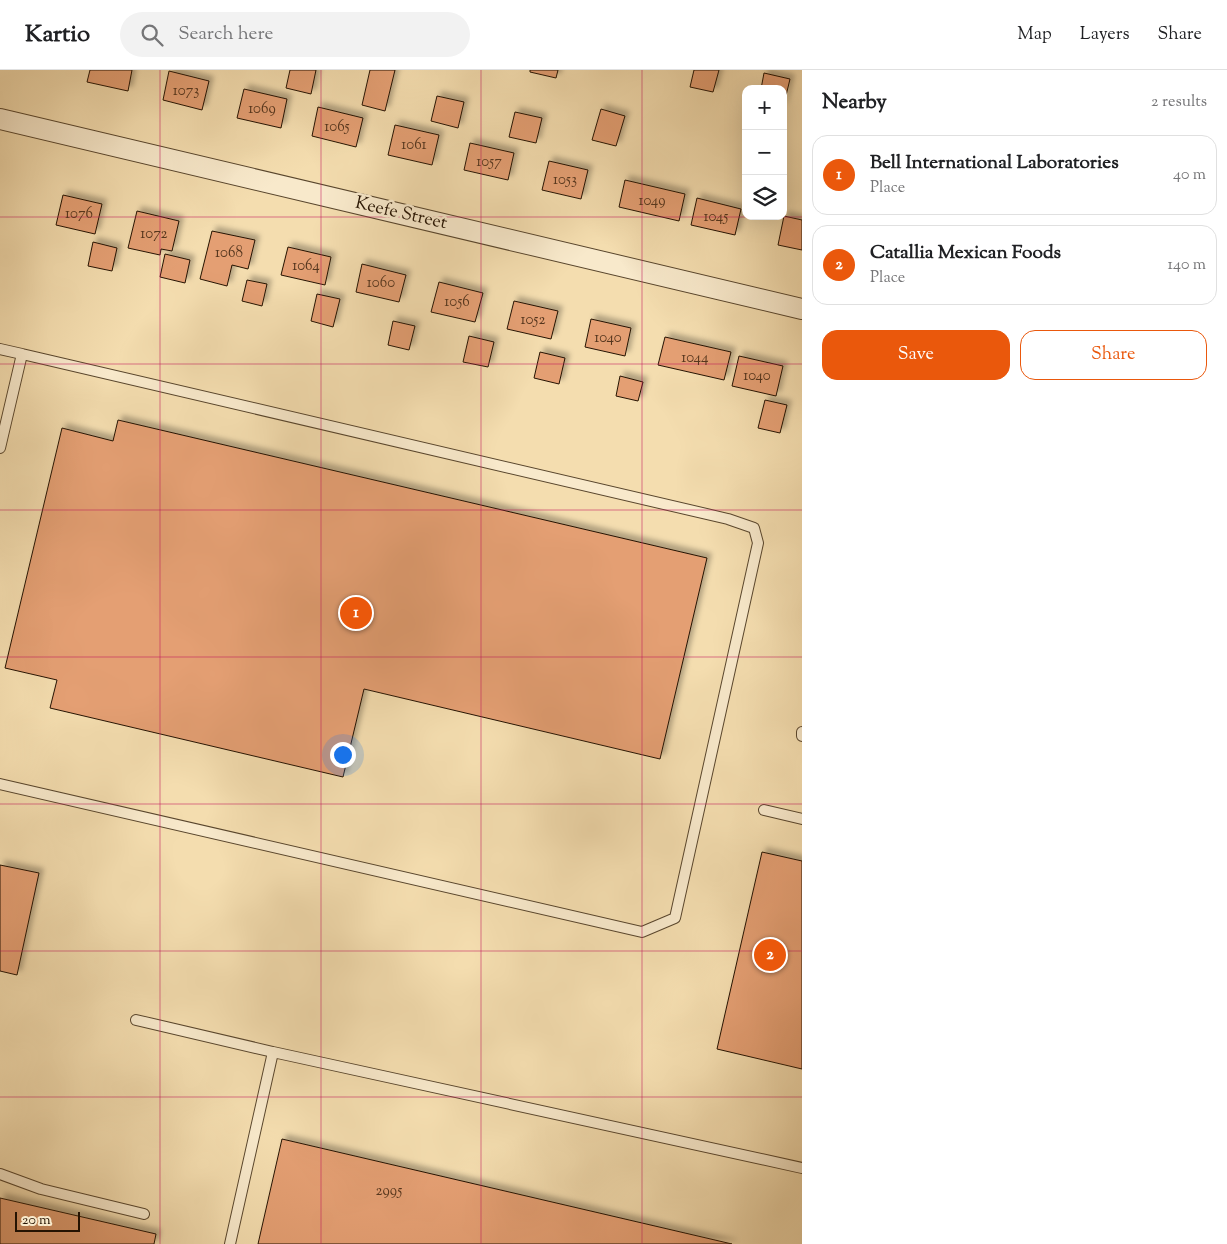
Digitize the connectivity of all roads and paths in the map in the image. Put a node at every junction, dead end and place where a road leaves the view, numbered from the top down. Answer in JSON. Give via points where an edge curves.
{"nodes":[{"id":1,"x":0,"y":119,"type":"edge"},
{"id":2,"x":802,"y":309,"type":"edge"},
{"id":3,"x":0,"y":349,"type":"edge"},
{"id":4,"x":22,"y":354,"type":"junction"},
{"id":5,"x":0,"y":448,"type":"edge"},
{"id":6,"x":0,"y":784,"type":"edge"},
{"id":7,"x":764,"y":810,"type":"dead end"},
{"id":8,"x":802,"y":819,"type":"edge"},
{"id":9,"x":136,"y":1020,"type":"dead end"},
{"id":10,"x":273,"y":1052,"type":"junction"},
{"id":11,"x":802,"y":1168,"type":"edge"},
{"id":12,"x":0,"y":1174,"type":"edge"},
{"id":13,"x":144,"y":1214,"type":"dead end"},
{"id":14,"x":230,"y":1244,"type":"edge"}],
"edges":[{"from":1,"to":2,"type":"street","name":"Keefe Street"},
{"from":3,"to":4,"type":"lane"},
{"from":4,"to":5,"type":"lane"},
{"from":4,"to":6,"type":"lane","via":[[728,519],[754,528],[758,543],[675,918],[642,932]]},
{"from":7,"to":8,"type":"lane"},
{"from":9,"to":10,"type":"lane"},
{"from":10,"to":11,"type":"lane"},
{"from":10,"to":14,"type":"lane"},
{"from":12,"to":13,"type":"lane","via":[[41,1189]]}]}
